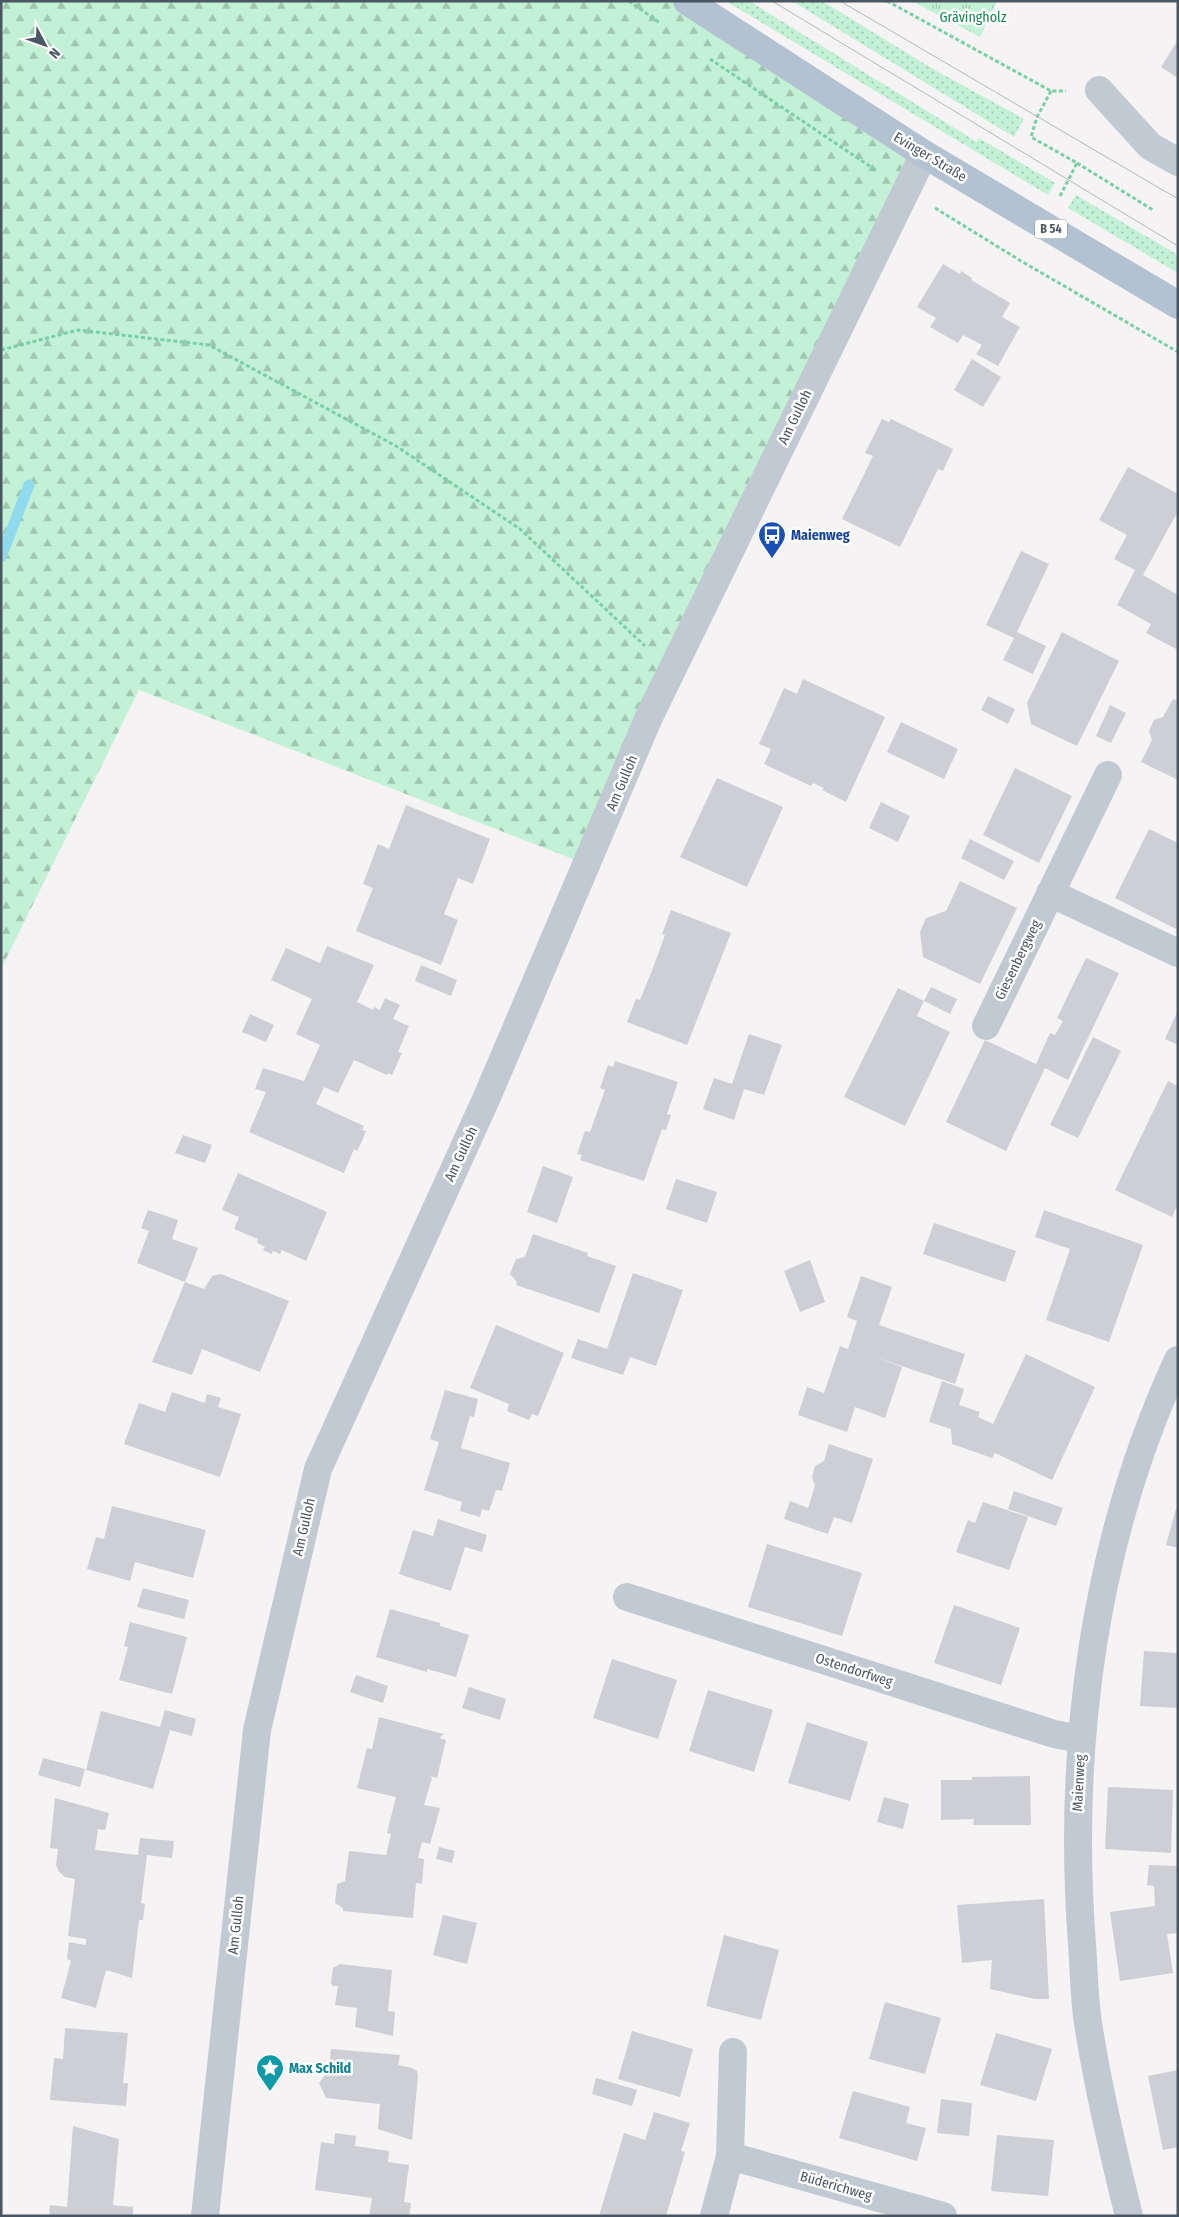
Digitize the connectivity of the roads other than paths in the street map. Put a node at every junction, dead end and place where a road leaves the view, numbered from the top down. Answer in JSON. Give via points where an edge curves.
{"nodes":[{"id":1,"x":687,"y":1,"type":"edge"},
{"id":2,"x":1099,"y":90,"type":"road end"},
{"id":3,"x":924,"y":154,"type":"junction"},
{"id":4,"x":1178,"y":162,"type":"edge"},
{"id":5,"x":1178,"y":305,"type":"edge"},
{"id":6,"x":1108,"y":775,"type":"dead end"},
{"id":7,"x":1050,"y":894,"type":"junction"},
{"id":8,"x":1178,"y":953,"type":"edge"},
{"id":9,"x":986,"y":1026,"type":"dead end"},
{"id":10,"x":1178,"y":1360,"type":"edge"},
{"id":11,"x":627,"y":1597,"type":"dead end"},
{"id":12,"x":1081,"y":1739,"type":"junction"},
{"id":13,"x":733,"y":2052,"type":"dead end"},
{"id":14,"x":730,"y":2156,"type":"junction"},
{"id":15,"x":205,"y":2216,"type":"edge"},
{"id":16,"x":714,"y":2216,"type":"edge"},
{"id":17,"x":943,"y":2216,"type":"edge"},
{"id":18,"x":1129,"y":2216,"type":"edge"}],
"edges":[{"from":1,"to":3,"type":"main road","name":"Evinger Straße","number":"B 54"},
{"from":2,"to":4,"type":"street","via":[[1150,146]]},
{"from":3,"to":5,"type":"main road","name":"Evinger Straße","number":"B 54"},
{"from":3,"to":15,"type":"street","name":"Am Gulloh","via":[[649,717],[487,1097],[318,1469],[257,1730]]},
{"from":6,"to":7,"type":"street","name":"Giesenbergweg"},
{"from":7,"to":8,"type":"street"},
{"from":7,"to":9,"type":"street","name":"Giesenbergweg"},
{"from":10,"to":12,"type":"street","name":"Maienweg","via":[[1121,1513],[1097,1619]]},
{"from":11,"to":12,"type":"street","name":"Ostendorfweg","via":[[1054,1734]]},
{"from":12,"to":18,"type":"street","name":"Maienweg","via":[[1076,1832],[1088,2020],[1108,2134]]},
{"from":13,"to":14,"type":"street"},
{"from":14,"to":16,"type":"street"},
{"from":14,"to":17,"type":"street","name":"Büderichweg"}]}
